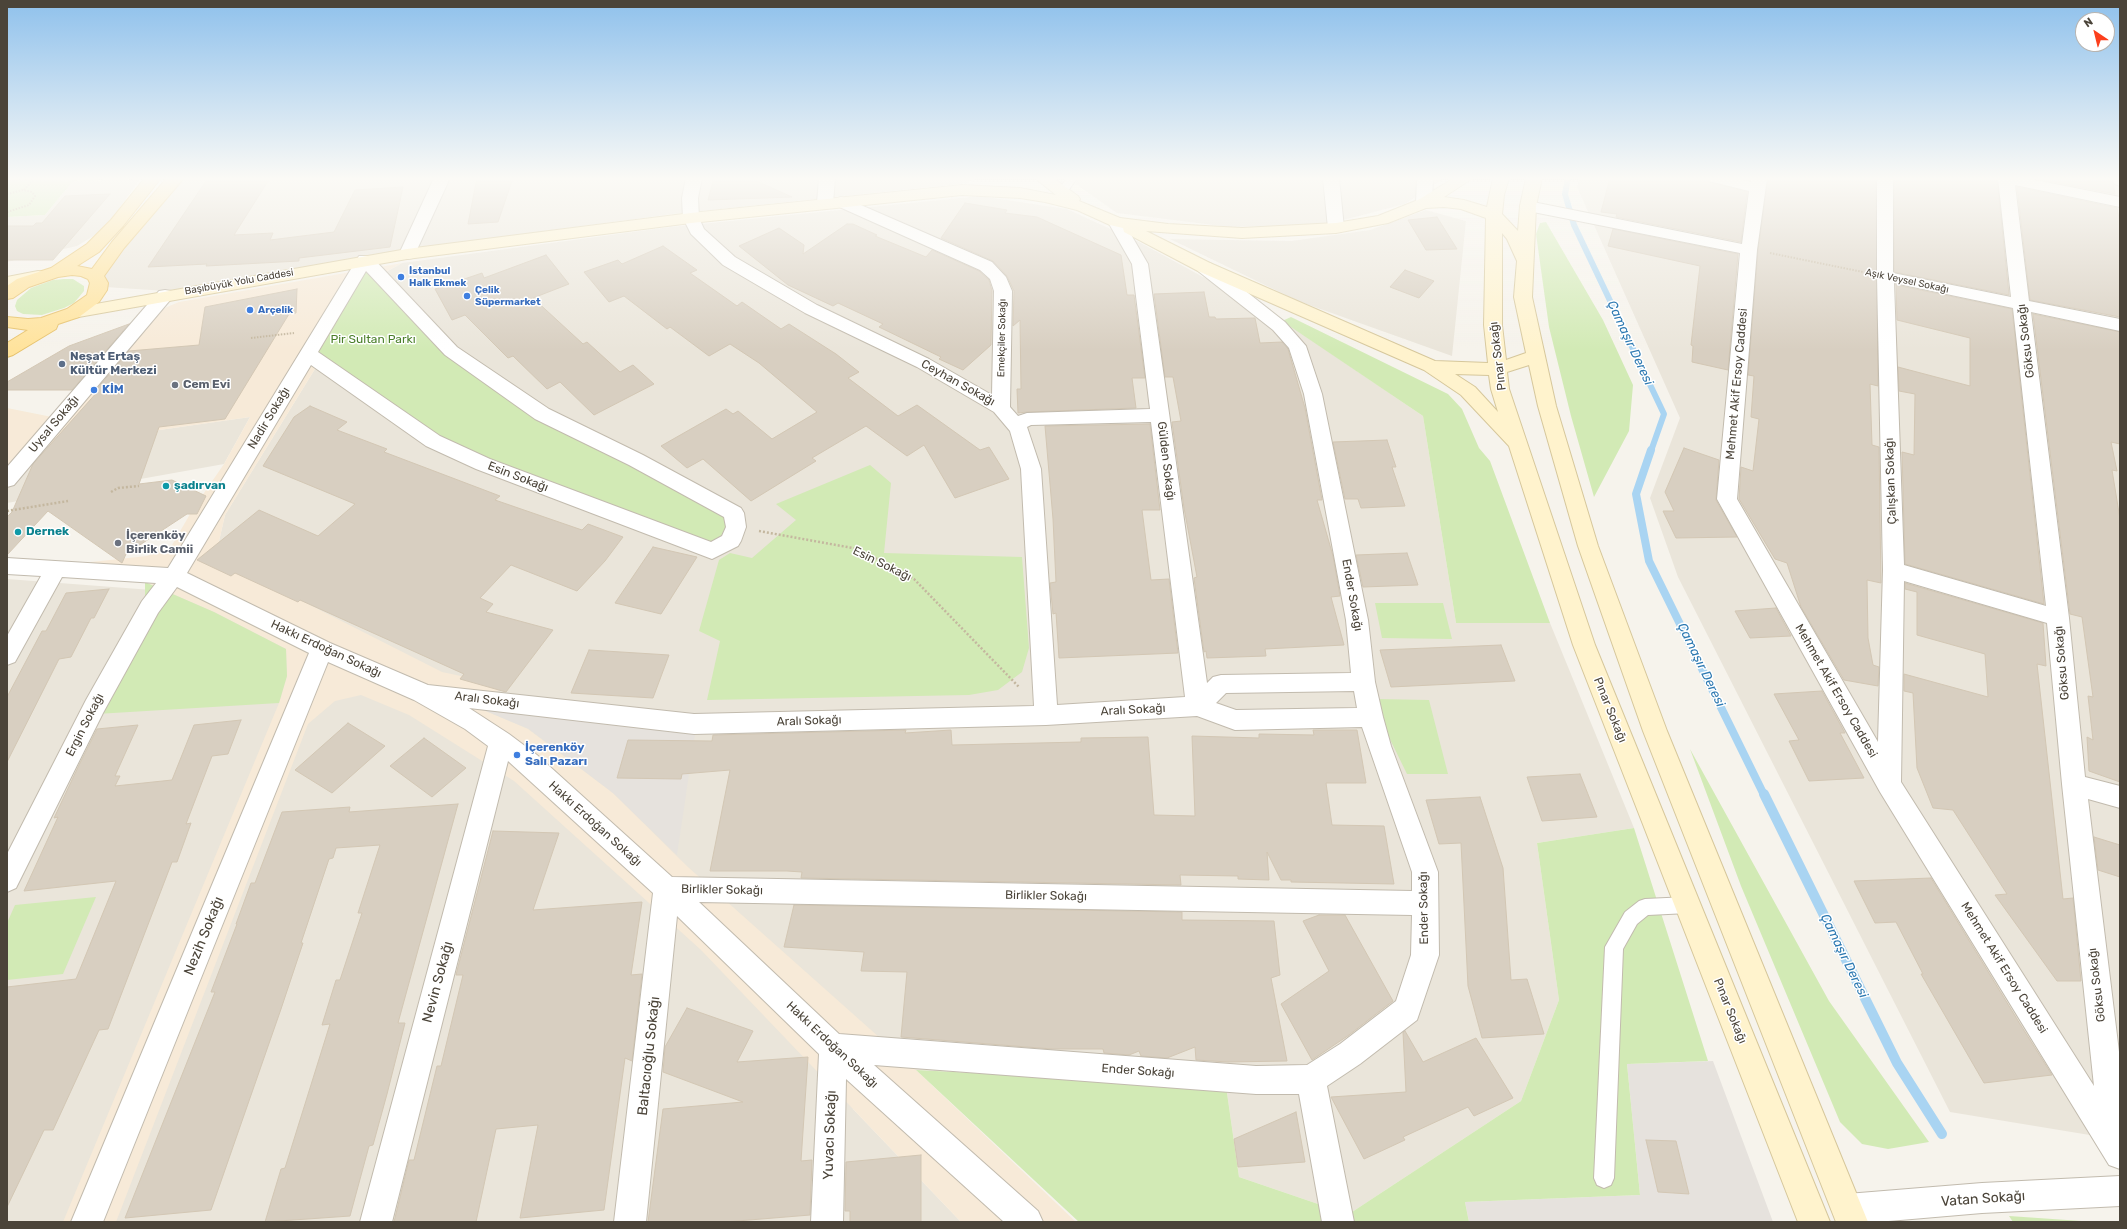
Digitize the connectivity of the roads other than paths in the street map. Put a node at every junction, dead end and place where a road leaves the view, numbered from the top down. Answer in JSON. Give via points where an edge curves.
{"nodes":[{"id":1,"x":105,"y":235,"type":"edge"},
{"id":2,"x":126,"y":235,"type":"edge"},
{"id":3,"x":416,"y":235,"type":"edge"},
{"id":4,"x":554,"y":235,"type":"edge"},
{"id":5,"x":702,"y":235,"type":"edge"},
{"id":6,"x":913,"y":235,"type":"edge"},
{"id":7,"x":1124,"y":235,"type":"edge"},
{"id":8,"x":1142,"y":235,"type":"edge"},
{"id":9,"x":1494,"y":235,"type":"edge"},
{"id":10,"x":1513,"y":235,"type":"edge"},
{"id":11,"x":1526,"y":235,"type":"edge"},
{"id":12,"x":1675,"y":235,"type":"edge"},
{"id":13,"x":1751,"y":235,"type":"edge"},
{"id":14,"x":1885,"y":235,"type":"edge"},
{"id":15,"x":2013,"y":235,"type":"edge"},
{"id":16,"x":1749,"y":250,"type":"junction"},
{"id":17,"x":407,"y":254,"type":"junction"},
{"id":18,"x":365,"y":260,"type":"junction"},
{"id":19,"x":1524,"y":261,"type":"junction"},
{"id":20,"x":1204,"y":267,"type":"junction"},
{"id":21,"x":56,"y":272,"type":"junction"},
{"id":22,"x":38,"y":276,"type":"junction"},
{"id":23,"x":1885,"y":276,"type":"junction"},
{"id":24,"x":97,"y":279,"type":"junction"},
{"id":25,"x":7,"y":282,"type":"edge"},
{"id":26,"x":7,"y":294,"type":"edge"},
{"id":27,"x":164,"y":295,"type":"junction"},
{"id":28,"x":2022,"y":305,"type":"junction"},
{"id":29,"x":66,"y":316,"type":"junction"},
{"id":30,"x":7,"y":322,"type":"edge"},
{"id":31,"x":2120,"y":325,"type":"edge"},
{"id":32,"x":7,"y":351,"type":"edge"},
{"id":33,"x":308,"y":354,"type":"junction"},
{"id":34,"x":1536,"y":356,"type":"junction"},
{"id":35,"x":1430,"y":366,"type":"junction"},
{"id":36,"x":1498,"y":369,"type":"junction"},
{"id":37,"x":1001,"y":408,"type":"junction"},
{"id":38,"x":1160,"y":415,"type":"junction"},
{"id":39,"x":1016,"y":425,"type":"junction"},
{"id":40,"x":1519,"y":446,"type":"junction"},
{"id":41,"x":7,"y":480,"type":"edge"},
{"id":42,"x":7,"y":566,"type":"edge"},
{"id":43,"x":56,"y":570,"type":"junction"},
{"id":44,"x":1894,"y":570,"type":"junction"},
{"id":45,"x":174,"y":576,"type":"junction"},
{"id":46,"x":2058,"y":618,"type":"junction"},
{"id":47,"x":322,"y":649,"type":"junction"},
{"id":48,"x":7,"y":656,"type":"edge"},
{"id":49,"x":1362,"y":682,"type":"junction"},
{"id":50,"x":422,"y":693,"type":"junction"},
{"id":51,"x":1198,"y":706,"type":"junction"},
{"id":52,"x":1046,"y":715,"type":"junction"},
{"id":53,"x":1371,"y":717,"type":"junction"},
{"id":54,"x":500,"y":741,"type":"junction"},
{"id":55,"x":1889,"y":784,"type":"junction"},
{"id":56,"x":2074,"y":784,"type":"junction"},
{"id":57,"x":2120,"y":797,"type":"edge"},
{"id":58,"x":7,"y":880,"type":"edge"},
{"id":59,"x":667,"y":890,"type":"junction"},
{"id":60,"x":1425,"y":903,"type":"junction"},
{"id":61,"x":1688,"y":904,"type":"junction"},
{"id":62,"x":833,"y":1048,"type":"junction"},
{"id":63,"x":1311,"y":1079,"type":"junction"},
{"id":64,"x":2118,"y":1151,"type":"edge"},
{"id":65,"x":1604,"y":1178,"type":"dead end"},
{"id":66,"x":2120,"y":1191,"type":"edge"},
{"id":67,"x":1849,"y":1216,"type":"edge"},
{"id":68,"x":87,"y":1222,"type":"edge"},
{"id":69,"x":376,"y":1222,"type":"edge"},
{"id":70,"x":630,"y":1222,"type":"edge"},
{"id":71,"x":827,"y":1222,"type":"edge"},
{"id":72,"x":1027,"y":1222,"type":"edge"},
{"id":73,"x":1338,"y":1222,"type":"edge"},
{"id":74,"x":1814,"y":1222,"type":"edge"}],
"edges":[{"from":1,"to":21,"type":"main road","via":[[93,248]]},
{"from":2,"to":24,"type":"main road"},
{"from":3,"to":17,"type":"street"},
{"from":4,"to":17,"type":"main road","name":"Başıbüyük Yolu Caddesi"},
{"from":5,"to":37,"type":"street","name":"Ceyhan Sokağı","via":[[730,261],[811,309],[923,363]]},
{"from":6,"to":37,"type":"street","name":"Emekçiler Sokağı","via":[[986,266],[998,277],[1003,291]]},
{"from":7,"to":38,"type":"street","name":"Gülden Sokağı","via":[[1140,264]]},
{"from":8,"to":20,"type":"main road"},
{"from":9,"to":36,"type":"main road","name":"Pınar Sokağı","via":[[1494,325]]},
{"from":10,"to":19,"type":"main road"},
{"from":11,"to":19,"type":"main road"},
{"from":12,"to":16,"type":"street"},
{"from":13,"to":16,"type":"street","name":"Mehmet Akif Ersoy Caddesi"},
{"from":14,"to":23,"type":"street","name":"Çalışkan Sokağı"},
{"from":15,"to":28,"type":"street","name":"Göksu Sokağı"},
{"from":16,"to":55,"type":"street","name":"Mehmet Akif Ersoy Caddesi","via":[[1727,499]]},
{"from":17,"to":18,"type":"main road","name":"Başıbüyük Yolu Caddesi"},
{"from":18,"to":27,"type":"main road","name":"Başıbüyük Yolu Caddesi"},
{"from":18,"to":33,"type":"street","name":"Nadir Sokağı"},
{"from":18,"to":33,"type":"street","name":"Esin Sokağı","via":[[451,350],[542,414],[636,460],[734,513],[736,527],[731,541],[712,551],[483,464],[433,441]]},
{"from":19,"to":34,"type":"main road","via":[[1523,297]]},
{"from":20,"to":35,"type":"main road"},
{"from":20,"to":49,"type":"street","name":"Ender Sokağı","via":[[1279,326],[1297,346],[1313,394],[1354,605]]},
{"from":21,"to":22,"type":"main road"},
{"from":21,"to":24,"type":"main road","via":[[86,272]]},
{"from":22,"to":25,"type":"main road"},
{"from":22,"to":26,"type":"main road"},
{"from":23,"to":28,"type":"street","name":"Aşık Veysel Sokağı"},
{"from":23,"to":44,"type":"street","name":"Çalışkan Sokağı"},
{"from":24,"to":27,"type":"main road","via":[[101,290],[112,294]]},
{"from":24,"to":29,"type":"main road","via":[[98,290],[93,298]]},
{"from":27,"to":29,"type":"main road","name":"Başıbüyük Yolu Caddesi"},
{"from":27,"to":41,"type":"street","name":"Uysal Sokağı"},
{"from":28,"to":31,"type":"street","name":"Aşık Veysel Sokağı"},
{"from":28,"to":46,"type":"street","name":"Göksu Sokağı"},
{"from":29,"to":30,"type":"main road","via":[[28,325]]},
{"from":29,"to":32,"type":"main road"},
{"from":33,"to":45,"type":"street","name":"Nadir Sokağı"},
{"from":34,"to":36,"type":"main road"},
{"from":34,"to":67,"type":"main road","via":[[1547,406],[1588,546],[1656,731]]},
{"from":35,"to":36,"type":"main road"},
{"from":35,"to":40,"type":"main road","via":[[1468,391]]},
{"from":36,"to":40,"type":"main road","name":"Pınar Sokağı","via":[[1500,389]]},
{"from":37,"to":39,"type":"street","name":"Ceyhan Sokağı"},
{"from":38,"to":39,"type":"street","via":[[1028,419]]},
{"from":38,"to":51,"type":"street","name":"Gülden Sokağı"},
{"from":39,"to":52,"type":"street","name":"Ceyhan Sokağı","via":[[1031,469]]},
{"from":40,"to":61,"type":"main road","name":"Pınar Sokağı","via":[[1584,645]]},
{"from":42,"to":43,"type":"street","name":"Hakkı Erdoğan Sokağı"},
{"from":43,"to":45,"type":"street","name":"Hakkı Erdoğan Sokağı"},
{"from":43,"to":48,"type":"street"},
{"from":44,"to":46,"type":"street"},
{"from":44,"to":55,"type":"street","name":"Çalışkan Sokağı"},
{"from":45,"to":47,"type":"street","name":"Hakkı Erdoğan Sokağı"},
{"from":45,"to":58,"type":"street","name":"Ergin Sokağı","via":[[150,607],[94,706]]},
{"from":46,"to":56,"type":"street","name":"Göksu Sokağı"},
{"from":47,"to":50,"type":"street","name":"Hakkı Erdoğan Sokağı"},
{"from":47,"to":68,"type":"street","name":"Nezih Sokağı"},
{"from":49,"to":51,"type":"street","via":[[1221,684]]},
{"from":49,"to":53,"type":"street","name":"Ender Sokağı"},
{"from":50,"to":52,"type":"street","name":"Aralı Sokağı","via":[[694,724]]},
{"from":50,"to":54,"type":"street","name":"Hakkı Erdoğan Sokağı","via":[[473,722]]},
{"from":51,"to":52,"type":"street","name":"Aralı Sokağı"},
{"from":51,"to":53,"type":"street","name":"Aralı Sokağı","via":[[1235,720]]},
{"from":53,"to":60,"type":"street","name":"Ender Sokağı","via":[[1425,872]]},
{"from":54,"to":59,"type":"street","name":"Hakkı Erdoğan Sokağı","via":[[528,762]]},
{"from":54,"to":69,"type":"street","name":"Nevin Sokağı"},
{"from":55,"to":64,"type":"street","name":"Mehmet Akif Ersoy Caddesi"},
{"from":56,"to":57,"type":"street"},
{"from":56,"to":64,"type":"street","name":"Göksu Sokağı"},
{"from":59,"to":60,"type":"street","name":"Birlikler Sokağı"},
{"from":59,"to":62,"type":"street","name":"Hakkı Erdoğan Sokağı"},
{"from":59,"to":70,"type":"street","name":"Baltacıoğlu Sokağı"},
{"from":60,"to":63,"type":"street","name":"Ender Sokağı","via":[[1425,955],[1407,1010],[1350,1054]]},
{"from":61,"to":65,"type":"lane","via":[[1645,907],[1631,918],[1614,947]]},
{"from":61,"to":74,"type":"main road","name":"Pınar Sokağı"},
{"from":62,"to":63,"type":"street","name":"Ender Sokağı","via":[[1256,1080]]},
{"from":62,"to":71,"type":"street","name":"Yuvacı Sokağı"},
{"from":62,"to":72,"type":"street","name":"Hakkı Erdoğan Sokağı"},
{"from":63,"to":73,"type":"street"},
{"from":66,"to":67,"type":"street","name":"Vatan Sokağı","via":[[1982,1198]]}]}
